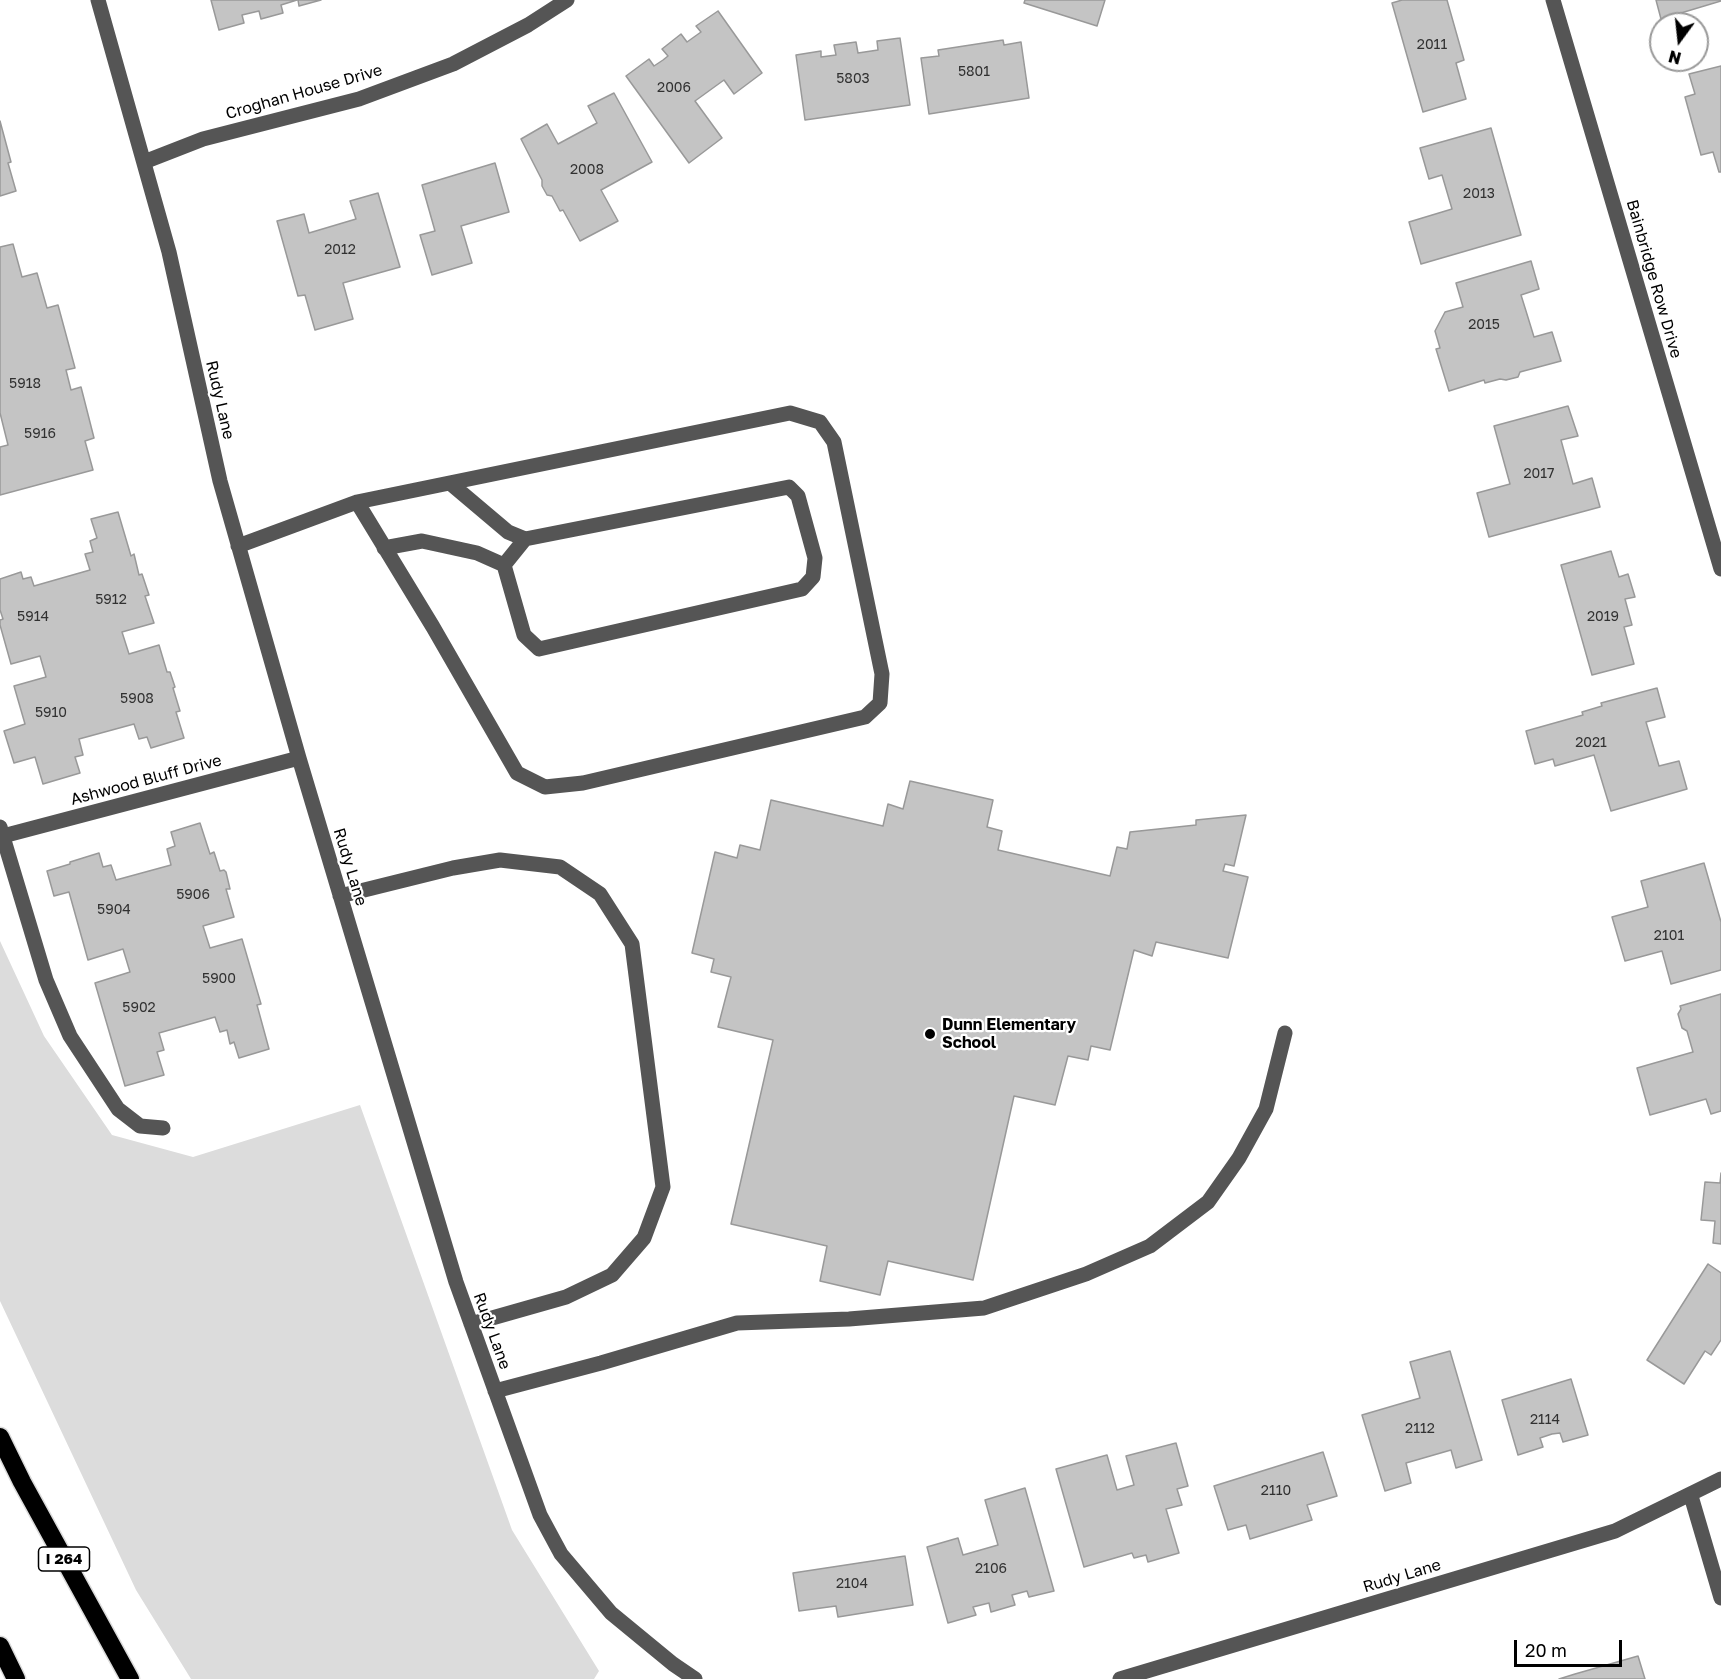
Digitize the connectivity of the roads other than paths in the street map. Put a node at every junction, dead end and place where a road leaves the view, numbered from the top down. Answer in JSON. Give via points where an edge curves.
{"nodes":[{"id":1,"x":98,"y":0,"type":"edge"},
{"id":2,"x":567,"y":0,"type":"edge"},
{"id":3,"x":1553,"y":0,"type":"edge"},
{"id":4,"x":144,"y":162,"type":"junction"},
{"id":5,"x":450,"y":483,"type":"junction"},
{"id":6,"x":357,"y":502,"type":"junction"},
{"id":7,"x":525,"y":539,"type":"junction"},
{"id":8,"x":238,"y":546,"type":"junction"},
{"id":9,"x":384,"y":548,"type":"junction"},
{"id":10,"x":504,"y":566,"type":"junction"},
{"id":11,"x":1721,"y":569,"type":"edge"},
{"id":12,"x":299,"y":758,"type":"junction"},
{"id":13,"x":1,"y":832,"type":"edge"},
{"id":14,"x":340,"y":896,"type":"junction"},
{"id":15,"x":1285,"y":1033,"type":"dead end"},
{"id":16,"x":164,"y":1128,"type":"dead end"},
{"id":17,"x":471,"y":1324,"type":"junction"},
{"id":18,"x":495,"y":1391,"type":"junction"},
{"id":19,"x":0,"y":1437,"type":"edge"},
{"id":20,"x":1721,"y":1479,"type":"edge"},
{"id":21,"x":1691,"y":1496,"type":"junction"},
{"id":22,"x":1721,"y":1598,"type":"edge"},
{"id":23,"x":0,"y":1646,"type":"edge"},
{"id":24,"x":16,"y":1679,"type":"edge"},
{"id":25,"x":130,"y":1679,"type":"edge"},
{"id":26,"x":694,"y":1679,"type":"edge"},
{"id":27,"x":1120,"y":1679,"type":"edge"}],
"edges":[{"from":1,"to":4,"type":"street","name":"Rudy Lane"},
{"from":2,"to":4,"type":"street","name":"Croghan House Drive","via":[[453,64],[359,99],[203,139]]},
{"from":3,"to":11,"type":"street","name":"Bainbridge Row Drive"},
{"from":4,"to":8,"type":"street","name":"Rudy Lane"},
{"from":5,"to":6,"type":"street"},
{"from":5,"to":7,"type":"street","via":[[508,532]]},
{"from":5,"to":9,"type":"street","via":[[790,413],[820,422],[834,442],[882,674],[880,703],[865,717],[583,783],[544,787],[517,773]]},
{"from":6,"to":8,"type":"street"},
{"from":6,"to":9,"type":"street"},
{"from":7,"to":10,"type":"street"},
{"from":7,"to":10,"type":"street","via":[[789,487],[798,496],[815,558],[813,577],[802,589],[539,649],[524,635]]},
{"from":8,"to":12,"type":"street","name":"Rudy Lane"},
{"from":9,"to":10,"type":"street","via":[[422,541],[477,553]]},
{"from":12,"to":13,"type":"street","name":"Ashwood Bluff Drive"},
{"from":12,"to":14,"type":"street","name":"Rudy Lane"},
{"from":13,"to":16,"type":"street","name":"Ashwood Bluff Drive","via":[[46,980],[70,1036],[118,1109],[140,1126]]},
{"from":14,"to":17,"type":"street","name":"Rudy Lane"},
{"from":14,"to":17,"type":"street","via":[[500,860],[560,867],[600,894],[632,944],[663,1187],[644,1238],[612,1275],[566,1297]]},
{"from":15,"to":18,"type":"street","via":[[1266,1109],[1239,1158],[1208,1202],[1150,1246],[1086,1275],[984,1308],[849,1320],[737,1323]]},
{"from":17,"to":18,"type":"street","name":"Rudy Lane"},
{"from":18,"to":26,"type":"street","name":"Rudy Lane","via":[[540,1515],[561,1554],[610,1613]]},
{"from":19,"to":25,"type":"highway","number":"I 264"},
{"from":20,"to":21,"type":"street"},
{"from":21,"to":22,"type":"street"},
{"from":21,"to":27,"type":"street","name":"Rudy Lane","via":[[1615,1531]]},
{"from":23,"to":24,"type":"highway"}]}
